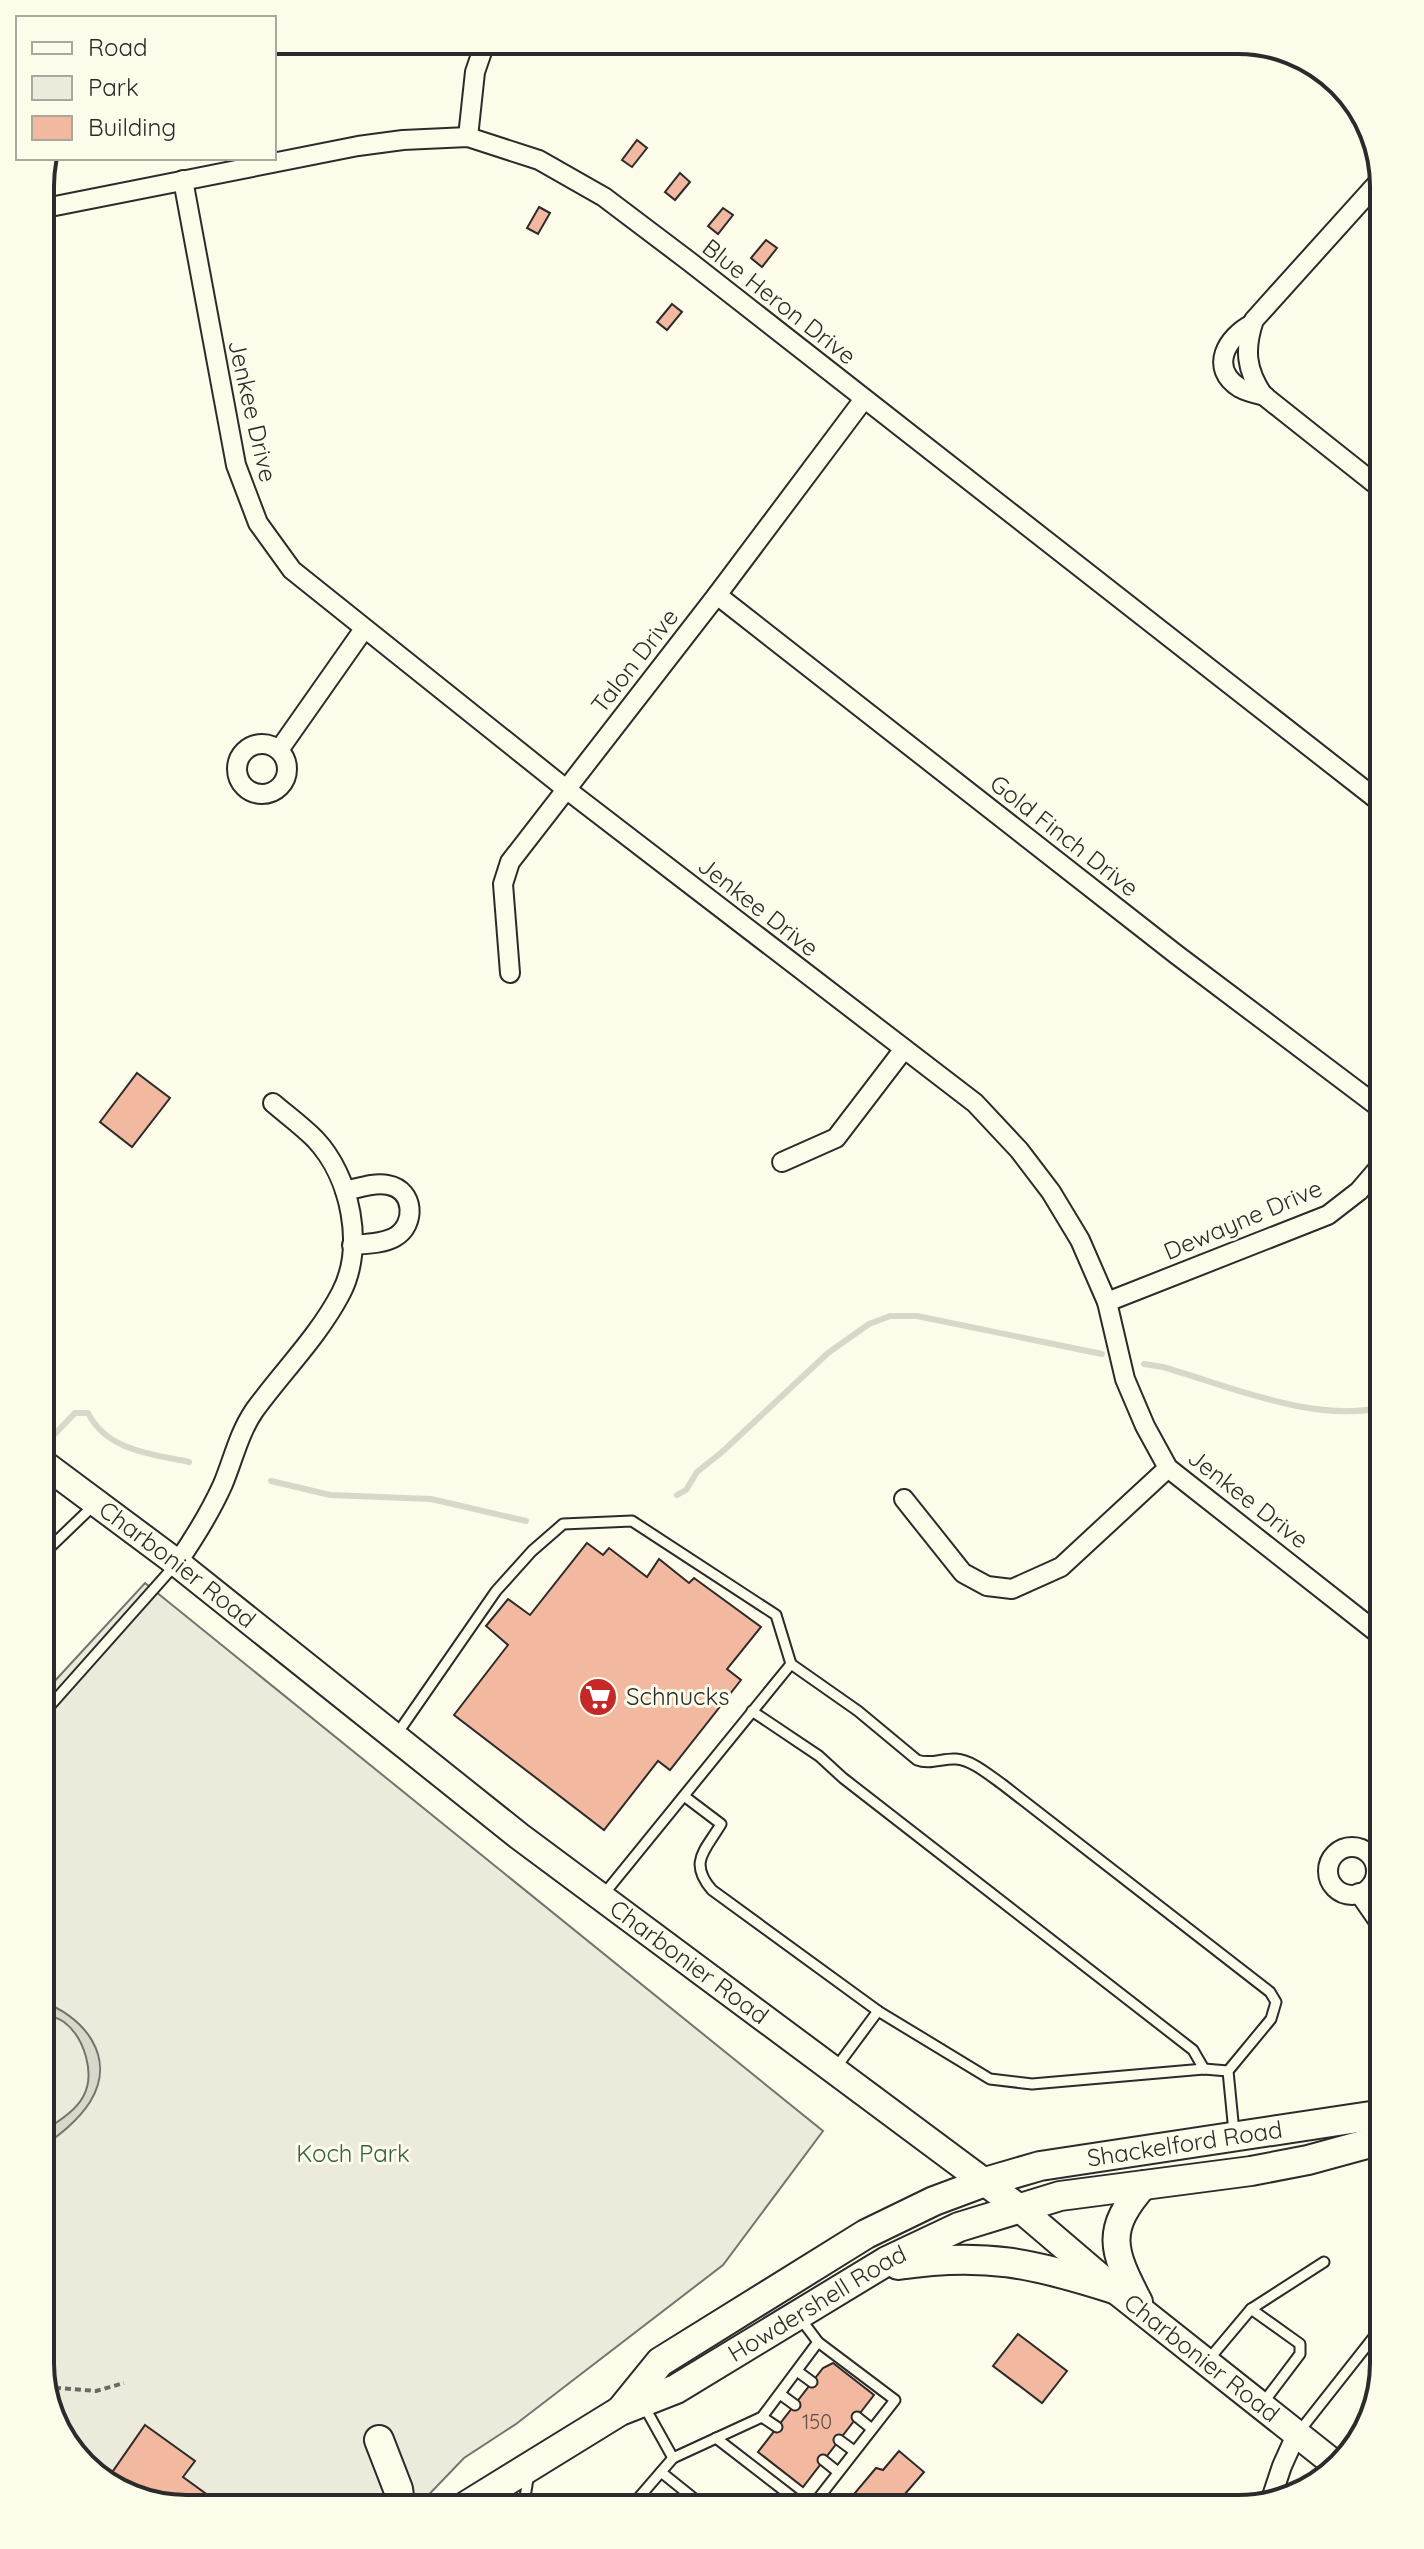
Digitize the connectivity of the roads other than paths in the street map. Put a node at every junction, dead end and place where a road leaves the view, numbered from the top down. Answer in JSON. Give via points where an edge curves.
{"nodes":[{"id":1,"x":481,"y":54,"type":"edge"},
{"id":2,"x":468,"y":137,"type":"junction"},
{"id":3,"x":183,"y":180,"type":"junction"},
{"id":4,"x":1370,"y":191,"type":"edge"},
{"id":5,"x":54,"y":206,"type":"edge"},
{"id":6,"x":864,"y":399,"type":"junction"},
{"id":7,"x":1370,"y":480,"type":"edge"},
{"id":8,"x":717,"y":595,"type":"junction"},
{"id":9,"x":364,"y":629,"type":"junction"},
{"id":10,"x":279,"y":750,"type":"dead end"},
{"id":11,"x":566,"y":789,"type":"junction"},
{"id":12,"x":1370,"y":794,"type":"edge"},
{"id":13,"x":510,"y":973,"type":"dead end"},
{"id":14,"x":904,"y":1049,"type":"junction"},
{"id":15,"x":1370,"y":1100,"type":"edge"},
{"id":16,"x":273,"y":1103,"type":"dead end"},
{"id":17,"x":782,"y":1162,"type":"dead end"},
{"id":18,"x":1370,"y":1178,"type":"edge"},
{"id":19,"x":345,"y":1191,"type":"junction"},
{"id":20,"x":352,"y":1245,"type":"junction"},
{"id":21,"x":1107,"y":1302,"type":"junction"},
{"id":22,"x":1168,"y":1468,"type":"junction"},
{"id":23,"x":54,"y":1472,"type":"edge"},
{"id":24,"x":904,"y":1499,"type":"dead end"},
{"id":25,"x":96,"y":1504,"type":"junction"},
{"id":26,"x":54,"y":1544,"type":"edge"},
{"id":27,"x":177,"y":1563,"type":"junction"},
{"id":28,"x":1370,"y":1627,"type":"edge"},
{"id":29,"x":791,"y":1664,"type":"junction"},
{"id":30,"x":54,"y":1701,"type":"edge"},
{"id":31,"x":752,"y":1711,"type":"junction"},
{"id":32,"x":395,"y":1736,"type":"junction"},
{"id":33,"x":684,"y":1796,"type":"junction"},
{"id":34,"x":1359,"y":1893,"type":"dead end"},
{"id":35,"x":602,"y":1897,"type":"junction"},
{"id":36,"x":1370,"y":1909,"type":"edge"},
{"id":37,"x":878,"y":2011,"type":"junction"},
{"id":38,"x":835,"y":2069,"type":"junction"},
{"id":39,"x":1204,"y":2069,"type":"junction"},
{"id":40,"x":1228,"y":2071,"type":"junction"},
{"id":41,"x":1370,"y":2116,"type":"edge"},
{"id":42,"x":1234,"y":2139,"type":"junction"},
{"id":43,"x":1370,"y":2141,"type":"edge"},
{"id":44,"x":985,"y":2182,"type":"junction"},
{"id":45,"x":1145,"y":2184,"type":"junction"},
{"id":46,"x":1018,"y":2207,"type":"junction"},
{"id":47,"x":1324,"y":2262,"type":"dead end"},
{"id":48,"x":873,"y":2269,"type":"junction"},
{"id":49,"x":1114,"y":2289,"type":"junction"},
{"id":50,"x":1143,"y":2309,"type":"junction"},
{"id":51,"x":1251,"y":2309,"type":"junction"},
{"id":52,"x":798,"y":2315,"type":"junction"},
{"id":53,"x":818,"y":2342,"type":"junction"},
{"id":54,"x":1370,"y":2342,"type":"edge"},
{"id":55,"x":1206,"y":2362,"type":"junction"},
{"id":56,"x":797,"y":2371,"type":"junction"},
{"id":57,"x":812,"y":2382,"type":"dead end"},
{"id":58,"x":780,"y":2394,"type":"junction"},
{"id":59,"x":795,"y":2405,"type":"dead end"},
{"id":60,"x":1261,"y":2406,"type":"junction"},
{"id":61,"x":631,"y":2407,"type":"junction"},
{"id":62,"x":762,"y":2417,"type":"junction"},
{"id":63,"x":857,"y":2417,"type":"dead end"},
{"id":64,"x":777,"y":2427,"type":"dead end"},
{"id":65,"x":872,"y":2429,"type":"junction"},
{"id":66,"x":1296,"y":2435,"type":"junction"},
{"id":67,"x":716,"y":2438,"type":"junction"},
{"id":68,"x":379,"y":2440,"type":"dead end"},
{"id":69,"x":839,"y":2440,"type":"dead end"},
{"id":70,"x":854,"y":2451,"type":"junction"},
{"id":71,"x":673,"y":2458,"type":"junction"},
{"id":72,"x":1328,"y":2459,"type":"edge"},
{"id":73,"x":823,"y":2460,"type":"dead end"},
{"id":74,"x":531,"y":2464,"type":"junction"},
{"id":75,"x":661,"y":2472,"type":"junction"},
{"id":76,"x":838,"y":2472,"type":"junction"},
{"id":77,"x":1274,"y":2490,"type":"edge"},
{"id":78,"x":399,"y":2495,"type":"edge"},
{"id":79,"x":484,"y":2495,"type":"edge"},
{"id":80,"x":525,"y":2495,"type":"edge"},
{"id":81,"x":641,"y":2495,"type":"edge"},
{"id":82,"x":690,"y":2495,"type":"edge"},
{"id":83,"x":791,"y":2495,"type":"edge"},
{"id":84,"x":820,"y":2495,"type":"edge"}],
"edges":[{"from":1,"to":2,"type":"street"},
{"from":2,"to":3,"type":"street","name":"Blue Heron Drive","via":[[358,146]]},
{"from":2,"to":6,"type":"street","name":"Blue Heron Drive","via":[[539,160],[604,197]]},
{"from":3,"to":5,"type":"street","name":"Blue Heron Drive"},
{"from":3,"to":9,"type":"street","name":"Jenkee Drive","via":[[236,465],[246,494],[258,523],[292,570]]},
{"from":4,"to":7,"type":"street","via":[[1252,324],[1248,365],[1265,396]]},
{"from":6,"to":8,"type":"street","name":"Talon Drive"},
{"from":6,"to":12,"type":"street","name":"Blue Heron Drive"},
{"from":8,"to":11,"type":"street","name":"Talon Drive"},
{"from":8,"to":15,"type":"street","name":"Gold Finch Drive"},
{"from":9,"to":10,"type":"street"},
{"from":9,"to":11,"type":"street","name":"Jenkee Drive"},
{"from":11,"to":13,"type":"street","name":"Talon Drive","via":[[510,862],[503,884]]},
{"from":11,"to":14,"type":"street","name":"Jenkee Drive"},
{"from":14,"to":17,"type":"street","via":[[836,1138]]},
{"from":14,"to":21,"type":"street","name":"Jenkee Drive","via":[[975,1103],[1019,1150],[1080,1240]]},
{"from":16,"to":19,"type":"street","via":[[315,1140]]},
{"from":18,"to":21,"type":"street","name":"Dewayne Drive","via":[[1328,1215]]},
{"from":19,"to":20,"type":"street"},
{"from":19,"to":20,"type":"street","via":[[389,1185],[409,1202],[405,1230],[391,1239]]},
{"from":20,"to":27,"type":"street","via":[[341,1293],[252,1413],[214,1505]]},
{"from":21,"to":22,"type":"street","name":"Jenkee Drive","via":[[1125,1379]]},
{"from":22,"to":24,"type":"street","via":[[1061,1567],[1012,1589],[987,1586],[963,1573]]},
{"from":22,"to":28,"type":"street","name":"Jenkee Drive"},
{"from":23,"to":25,"type":"main road","name":"Charbonier Road"},
{"from":25,"to":26,"type":"lane"},
{"from":25,"to":27,"type":"main road","name":"Charbonier Road"},
{"from":27,"to":30,"type":"lane"},
{"from":27,"to":32,"type":"main road","name":"Charbonier Road"},
{"from":29,"to":31,"type":"lane"},
{"from":29,"to":32,"type":"lane","via":[[776,1615],[632,1521],[563,1524],[496,1591]]},
{"from":29,"to":40,"type":"lane","via":[[917,1760],[959,1759],[1002,1784],[1270,1992],[1276,2002],[1271,2019]]},
{"from":31,"to":33,"type":"lane"},
{"from":31,"to":39,"type":"lane","via":[[819,1756],[1193,2050]]},
{"from":32,"to":35,"type":"main road","name":"Charbonier Road"},
{"from":33,"to":35,"type":"lane"},
{"from":33,"to":37,"type":"lane","via":[[721,1824],[699,1861],[700,1876],[712,1890]]},
{"from":34,"to":36,"type":"street"},
{"from":35,"to":38,"type":"main road","name":"Charbonier Road"},
{"from":37,"to":38,"type":"lane"},
{"from":37,"to":39,"type":"lane","via":[[990,2079],[1032,2084]]},
{"from":38,"to":44,"type":"main road","name":"Charbonier Road"},
{"from":39,"to":40,"type":"lane"},
{"from":40,"to":42,"type":"lane"},
{"from":41,"to":42,"type":"main road","name":"Shackelford Road"},
{"from":42,"to":44,"type":"main road","name":"Shackelford Road","via":[[1086,2158]]},
{"from":43,"to":45,"type":"main road","name":"Shackelford Road","via":[[1251,2171]]},
{"from":44,"to":46,"type":"main road","name":"Charbonier Road"},
{"from":44,"to":61,"type":"main road","name":"Howdershell Road","via":[[866,2234],[660,2362]]},
{"from":45,"to":46,"type":"main road","name":"Shackelford Road"},
{"from":45,"to":50,"type":"main road","via":[[1126,2206],[1116,2244]]},
{"from":46,"to":48,"type":"main road","name":"Howdershell Road","via":[[959,2227]]},
{"from":46,"to":49,"type":"main road","name":"Charbonier Road"},
{"from":47,"to":51,"type":"lane"},
{"from":48,"to":49,"type":"main road","via":[[932,2259],[991,2259],[1059,2271]]},
{"from":48,"to":52,"type":"main road","name":"Howdershell Road"},
{"from":49,"to":50,"type":"main road","name":"Charbonier Road"},
{"from":50,"to":55,"type":"main road","name":"Charbonier Road"},
{"from":51,"to":55,"type":"lane"},
{"from":51,"to":60,"type":"lane","via":[[1300,2344],[1300,2354]]},
{"from":52,"to":53,"type":"lane"},
{"from":52,"to":61,"type":"main road","name":"Howdershell Road","via":[[676,2389]]},
{"from":53,"to":56,"type":"lane"},
{"from":53,"to":65,"type":"lane","via":[[895,2400]]},
{"from":54,"to":66,"type":"lane"},
{"from":55,"to":60,"type":"main road","name":"Charbonier Road"},
{"from":56,"to":57,"type":"lane"},
{"from":56,"to":58,"type":"lane"},
{"from":58,"to":59,"type":"lane"},
{"from":58,"to":62,"type":"lane"},
{"from":60,"to":66,"type":"main road","name":"Charbonier Road"},
{"from":61,"to":71,"type":"lane"},
{"from":61,"to":74,"type":"main road","name":"Howdershell Road"},
{"from":62,"to":64,"type":"lane"},
{"from":62,"to":67,"type":"lane"},
{"from":63,"to":65,"type":"lane"},
{"from":65,"to":70,"type":"lane"},
{"from":66,"to":72,"type":"main road","name":"Charbonier Road"},
{"from":66,"to":77,"type":"street"},
{"from":67,"to":71,"type":"lane"},
{"from":67,"to":83,"type":"lane"},
{"from":68,"to":78,"type":"main road"},
{"from":69,"to":70,"type":"lane"},
{"from":70,"to":76,"type":"lane"},
{"from":71,"to":75,"type":"lane"},
{"from":73,"to":76,"type":"lane"},
{"from":74,"to":79,"type":"main road","name":"Howdershell Road"},
{"from":74,"to":80,"type":"lane"},
{"from":75,"to":81,"type":"lane"},
{"from":75,"to":82,"type":"lane"},
{"from":76,"to":84,"type":"lane"}]}
